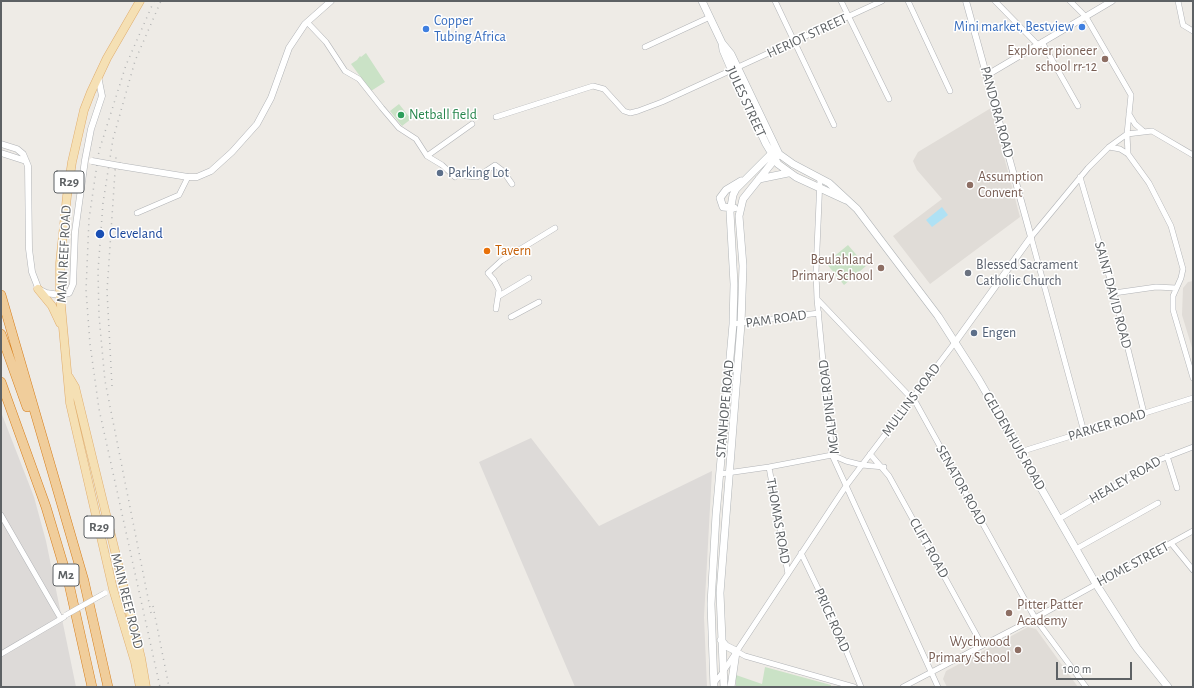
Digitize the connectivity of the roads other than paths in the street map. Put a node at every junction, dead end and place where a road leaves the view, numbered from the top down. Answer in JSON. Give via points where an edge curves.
{"nodes":[{"id":1,"x":140,"y":1,"type":"edge"},
{"id":2,"x":331,"y":1,"type":"edge"},
{"id":3,"x":702,"y":1,"type":"edge"},
{"id":4,"x":775,"y":1,"type":"edge"},
{"id":5,"x":842,"y":1,"type":"edge"},
{"id":6,"x":882,"y":1,"type":"edge"},
{"id":7,"x":908,"y":1,"type":"edge"},
{"id":8,"x":966,"y":1,"type":"edge"},
{"id":9,"x":995,"y":1,"type":"edge"},
{"id":10,"x":1070,"y":1,"type":"edge"},
{"id":11,"x":1112,"y":1,"type":"edge"},
{"id":12,"x":1178,"y":1,"type":"edge"},
{"id":13,"x":849,"y":16,"type":"junction"},
{"id":14,"x":710,"y":17,"type":"junction"},
{"id":15,"x":1086,"y":17,"type":"junction"},
{"id":16,"x":307,"y":22,"type":"junction"},
{"id":17,"x":1193,"y":31,"type":"edge"},
{"id":18,"x":794,"y":42,"type":"junction"},
{"id":19,"x":1040,"y":43,"type":"junction"},
{"id":20,"x":646,"y":47,"type":"dead end"},
{"id":21,"x":735,"y":69,"type":"junction"},
{"id":22,"x":987,"y":75,"type":"junction"},
{"id":23,"x":98,"y":76,"type":"junction"},
{"id":24,"x":950,"y":91,"type":"dead end"},
{"id":25,"x":889,"y":99,"type":"dead end"},
{"id":26,"x":1078,"y":106,"type":"dead end"},
{"id":27,"x":1129,"y":114,"type":"junction"},
{"id":28,"x":496,"y":117,"type":"dead end"},
{"id":29,"x":472,"y":124,"type":"dead end"},
{"id":30,"x":834,"y":125,"type":"dead end"},
{"id":31,"x":1143,"y":131,"type":"junction"},
{"id":32,"x":1127,"y":134,"type":"junction"},
{"id":33,"x":1,"y":144,"type":"edge"},
{"id":34,"x":1109,"y":147,"type":"junction"},
{"id":35,"x":1,"y":153,"type":"edge"},
{"id":36,"x":776,"y":154,"type":"junction"},
{"id":37,"x":1128,"y":154,"type":"junction"},
{"id":38,"x":1193,"y":155,"type":"edge"},
{"id":39,"x":427,"y":156,"type":"junction"},
{"id":40,"x":85,"y":160,"type":"junction"},
{"id":41,"x":26,"y":161,"type":"junction"},
{"id":42,"x":788,"y":173,"type":"junction"},
{"id":43,"x":748,"y":177,"type":"junction"},
{"id":44,"x":1080,"y":177,"type":"junction"},
{"id":45,"x":188,"y":178,"type":"junction"},
{"id":46,"x":820,"y":178,"type":"junction"},
{"id":47,"x":759,"y":179,"type":"junction"},
{"id":48,"x":512,"y":184,"type":"dead end"},
{"id":49,"x":819,"y":188,"type":"junction"},
{"id":50,"x":850,"y":201,"type":"junction"},
{"id":51,"x":740,"y":206,"type":"junction"},
{"id":52,"x":730,"y":209,"type":"junction"},
{"id":53,"x":137,"y":213,"type":"dead end"},
{"id":54,"x":555,"y":228,"type":"dead end"},
{"id":55,"x":1031,"y":237,"type":"junction"},
{"id":56,"x":529,"y":278,"type":"dead end"},
{"id":57,"x":734,"y":284,"type":"junction"},
{"id":58,"x":743,"y":285,"type":"junction"},
{"id":59,"x":1176,"y":288,"type":"junction"},
{"id":60,"x":38,"y":289,"type":"junction"},
{"id":61,"x":1114,"y":293,"type":"junction"},
{"id":62,"x":60,"y":295,"type":"junction"},
{"id":63,"x":1,"y":296,"type":"edge"},
{"id":64,"x":499,"y":296,"type":"junction"},
{"id":65,"x":817,"y":299,"type":"junction"},
{"id":66,"x":540,"y":302,"type":"dead end"},
{"id":67,"x":496,"y":309,"type":"dead end"},
{"id":68,"x":819,"y":313,"type":"junction"},
{"id":69,"x":511,"y":317,"type":"dead end"},
{"id":70,"x":733,"y":324,"type":"junction"},
{"id":71,"x":741,"y":324,"type":"junction"},
{"id":72,"x":63,"y":331,"type":"junction"},
{"id":73,"x":1,"y":334,"type":"edge"},
{"id":74,"x":956,"y":341,"type":"junction"},
{"id":75,"x":69,"y":377,"type":"junction"},
{"id":76,"x":1193,"y":378,"type":"edge"},
{"id":77,"x":1,"y":382,"type":"edge"},
{"id":78,"x":1,"y":394,"type":"edge"},
{"id":79,"x":912,"y":397,"type":"junction"},
{"id":80,"x":1193,"y":398,"type":"edge"},
{"id":81,"x":1144,"y":413,"type":"junction"},
{"id":82,"x":1084,"y":432,"type":"junction"},
{"id":83,"x":723,"y":434,"type":"junction"},
{"id":84,"x":732,"y":435,"type":"junction"},
{"id":85,"x":1193,"y":447,"type":"edge"},
{"id":86,"x":1020,"y":452,"type":"junction"},
{"id":87,"x":870,"y":454,"type":"junction"},
{"id":88,"x":832,"y":455,"type":"junction"},
{"id":89,"x":1167,"y":456,"type":"junction"},
{"id":90,"x":862,"y":465,"type":"junction"},
{"id":91,"x":31,"y":466,"type":"junction"},
{"id":92,"x":769,"y":467,"type":"junction"},
{"id":93,"x":884,"y":467,"type":"junction"},
{"id":94,"x":729,"y":472,"type":"junction"},
{"id":95,"x":720,"y":474,"type":"junction"},
{"id":96,"x":846,"y":486,"type":"junction"},
{"id":97,"x":1177,"y":488,"type":"dead end"},
{"id":98,"x":61,"y":503,"type":"junction"},
{"id":99,"x":1158,"y":503,"type":"dead end"},
{"id":100,"x":1,"y":515,"type":"edge"},
{"id":101,"x":1059,"y":519,"type":"junction"},
{"id":102,"x":3,"y":524,"type":"edge"},
{"id":103,"x":1193,"y":531,"type":"edge"},
{"id":104,"x":1171,"y":543,"type":"junction"},
{"id":105,"x":1076,"y":549,"type":"junction"},
{"id":106,"x":801,"y":553,"type":"junction"},
{"id":107,"x":1193,"y":570,"type":"edge"},
{"id":108,"x":788,"y":574,"type":"junction"},
{"id":109,"x":1096,"y":584,"type":"junction"},
{"id":110,"x":124,"y":586,"type":"junction"},
{"id":111,"x":114,"y":589,"type":"junction"},
{"id":112,"x":64,"y":617,"type":"junction"},
{"id":113,"x":1035,"y":618,"type":"junction"},
{"id":114,"x":721,"y":640,"type":"junction"},
{"id":115,"x":982,"y":645,"type":"junction"},
{"id":116,"x":736,"y":652,"type":"junction"},
{"id":117,"x":1,"y":654,"type":"edge"},
{"id":118,"x":723,"y":672,"type":"junction"},
{"id":119,"x":931,"y":672,"type":"junction"},
{"id":120,"x":141,"y":675,"type":"junction"},
{"id":121,"x":714,"y":685,"type":"edge"},
{"id":122,"x":837,"y":685,"type":"edge"},
{"id":123,"x":92,"y":687,"type":"edge"},
{"id":124,"x":108,"y":687,"type":"edge"},
{"id":125,"x":140,"y":687,"type":"edge"},
{"id":126,"x":146,"y":687,"type":"edge"},
{"id":127,"x":724,"y":687,"type":"edge"},
{"id":128,"x":731,"y":687,"type":"edge"},
{"id":129,"x":854,"y":687,"type":"edge"},
{"id":130,"x":861,"y":687,"type":"edge"},
{"id":131,"x":903,"y":687,"type":"edge"},
{"id":132,"x":938,"y":687,"type":"edge"},
{"id":133,"x":1086,"y":687,"type":"edge"},
{"id":134,"x":1168,"y":687,"type":"edge"}],
"edges":[{"from":1,"to":23,"type":"main road","name":"MAIN REEF ROAD","number":"R29"},
{"from":2,"to":16,"type":"street"},
{"from":3,"to":14,"type":"main road","name":"JULES STREET"},
{"from":4,"to":18,"type":"street"},
{"from":5,"to":13,"type":"street"},
{"from":6,"to":13,"type":"street","name":"HERIOT STREET"},
{"from":7,"to":24,"type":"street"},
{"from":8,"to":22,"type":"street","name":"PANDORA ROAD"},
{"from":9,"to":19,"type":"street"},
{"from":10,"to":15,"type":"street"},
{"from":11,"to":15,"type":"street"},
{"from":12,"to":17,"type":"street","via":[[1182,25]]},
{"from":13,"to":18,"type":"street","name":"HERIOT STREET"},
{"from":13,"to":25,"type":"street"},
{"from":14,"to":20,"type":"street"},
{"from":14,"to":21,"type":"main road","name":"JULES STREET","via":[[722,43],[729,50]]},
{"from":15,"to":19,"type":"street"},
{"from":15,"to":27,"type":"street","via":[[1130,91],[1132,99]]},
{"from":16,"to":39,"type":"street","via":[[326,42],[345,71],[359,79],[399,128],[416,139]]},
{"from":16,"to":45,"type":"street","via":[[289,48],[272,98],[253,129],[211,171]]},
{"from":18,"to":21,"type":"street","name":"HERIOT STREET"},
{"from":18,"to":30,"type":"street"},
{"from":19,"to":22,"type":"street"},
{"from":19,"to":26,"type":"street"},
{"from":21,"to":28,"type":"street","name":"HERIOT STREET","via":[[632,113],[624,111],[604,89],[593,86]]},
{"from":21,"to":36,"type":"main road","name":"JULES STREET"},
{"from":22,"to":55,"type":"street","name":"PANDORA ROAD"},
{"from":23,"to":40,"type":"street","via":[[102,96],[91,129]]},
{"from":23,"to":62,"type":"main road","name":"MAIN REEF ROAD","number":"R29","via":[[84,110],[72,162],[64,220]]},
{"from":27,"to":31,"type":"street"},
{"from":27,"to":32,"type":"street"},
{"from":29,"to":39,"type":"street"},
{"from":31,"to":32,"type":"street"},
{"from":31,"to":38,"type":"street","via":[[1156,133]]},
{"from":32,"to":34,"type":"street","name":"MULLINS ROAD"},
{"from":32,"to":37,"type":"street"},
{"from":33,"to":41,"type":"street","via":[[17,149]]},
{"from":34,"to":37,"type":"street"},
{"from":34,"to":44,"type":"street","name":"MULLINS ROAD"},
{"from":35,"to":41,"type":"street"},
{"from":36,"to":42,"type":"main road","name":"GELDENHUIS ROAD","via":[[780,167]]},
{"from":36,"to":43,"type":"main road","name":"STANHOPE ROAD"},
{"from":36,"to":46,"type":"main road","name":"GELDENHUIS ROAD"},
{"from":36,"to":47,"type":"main road"},
{"from":37,"to":59,"type":"street","via":[[1149,183],[1171,226],[1183,269]]},
{"from":39,"to":48,"type":"street","via":[[455,177],[460,172],[466,176],[477,176],[495,165]]},
{"from":40,"to":45,"type":"street","bridge":true},
{"from":40,"to":62,"type":"street","via":[[75,232],[73,284],[69,293]]},
{"from":41,"to":60,"type":"street","via":[[29,249],[32,272]]},
{"from":42,"to":47,"type":"main road"},
{"from":42,"to":49,"type":"main road","name":"GELDENHUIS ROAD"},
{"from":43,"to":52,"type":"main road","name":"STANHOPE ROAD","via":[[733,195]]},
{"from":43,"to":52,"type":"main road","via":[[720,196],[721,206]]},
{"from":44,"to":55,"type":"street","name":"MULLINS ROAD"},
{"from":44,"to":61,"type":"street","name":"SAINT DAVID ROAD"},
{"from":45,"to":53,"type":"street","via":[[179,195]]},
{"from":46,"to":49,"type":"street","name":"MCALPINE ROAD"},
{"from":46,"to":50,"type":"main road","name":"GELDENHUIS ROAD"},
{"from":47,"to":51,"type":"main road"},
{"from":49,"to":50,"type":"main road","name":"GELDENHUIS ROAD"},
{"from":49,"to":65,"type":"street","name":"MCALPINE ROAD"},
{"from":50,"to":74,"type":"main road","name":"GELDENHUIS ROAD","via":[[872,226]]},
{"from":51,"to":52,"type":"main road"},
{"from":51,"to":58,"type":"main road","name":"STANHOPE ROAD"},
{"from":52,"to":57,"type":"main road","name":"STANHOPE ROAD"},
{"from":54,"to":64,"type":"street","via":[[501,260],[488,273],[499,290]]},
{"from":55,"to":74,"type":"street","name":"MULLINS ROAD"},
{"from":55,"to":82,"type":"street","name":"PANDORA ROAD"},
{"from":56,"to":64,"type":"street"},
{"from":57,"to":58,"type":"main road"},
{"from":57,"to":70,"type":"main road","name":"STANHOPE ROAD"},
{"from":58,"to":71,"type":"main road","name":"STANHOPE ROAD"},
{"from":59,"to":61,"type":"street","via":[[1156,287]]},
{"from":59,"to":76,"type":"street","via":[[1173,310]]},
{"from":60,"to":62,"type":"street"},
{"from":60,"to":72,"type":"main road","via":[[55,311]]},
{"from":61,"to":81,"type":"street","name":"SAINT DAVID ROAD"},
{"from":62,"to":72,"type":"main road","name":"MAIN REEF ROAD","number":"R29"},
{"from":63,"to":98,"type":"highway"},
{"from":64,"to":67,"type":"street"},
{"from":65,"to":68,"type":"street","name":"MCALPINE ROAD"},
{"from":65,"to":79,"type":"street","name":"SENATOR ROAD"},
{"from":66,"to":69,"type":"street"},
{"from":68,"to":71,"type":"street","name":"PAM ROAD"},
{"from":68,"to":88,"type":"street","name":"MCALPINE ROAD"},
{"from":70,"to":71,"type":"street","name":"PAM ROAD"},
{"from":70,"to":83,"type":"main road","name":"STANHOPE ROAD"},
{"from":71,"to":84,"type":"main road","name":"STANHOPE ROAD"},
{"from":72,"to":75,"type":"main road","name":"MAIN REEF ROAD","number":"R29"},
{"from":73,"to":98,"type":"highway","number":"M2"},
{"from":74,"to":79,"type":"street","name":"MULLINS ROAD"},
{"from":74,"to":86,"type":"main road","name":"GELDENHUIS ROAD"},
{"from":75,"to":110,"type":"main road","name":"MAIN REEF ROAD","number":"R29","via":[[75,387]]},
{"from":75,"to":111,"type":"main road","name":"MAIN REEF ROAD","number":"R29","via":[[70,403]]},
{"from":77,"to":91,"type":"highway","number":"M2"},
{"from":78,"to":91,"type":"highway"},
{"from":79,"to":87,"type":"street","name":"MULLINS ROAD"},
{"from":79,"to":113,"type":"street","name":"SENATOR ROAD"},
{"from":80,"to":81,"type":"street","name":"PARKER ROAD"},
{"from":81,"to":82,"type":"street","name":"PARKER ROAD"},
{"from":82,"to":86,"type":"street","name":"PARKER ROAD"},
{"from":83,"to":84,"type":"main road"},
{"from":83,"to":95,"type":"main road","name":"STANHOPE ROAD"},
{"from":84,"to":94,"type":"main road","name":"STANHOPE ROAD"},
{"from":85,"to":89,"type":"street","name":"HEALEY ROAD"},
{"from":86,"to":101,"type":"main road","name":"GELDENHUIS ROAD"},
{"from":87,"to":90,"type":"street","name":"MULLINS ROAD"},
{"from":87,"to":93,"type":"street","name":"CLIFT ROAD"},
{"from":88,"to":90,"type":"street"},
{"from":88,"to":92,"type":"street"},
{"from":88,"to":96,"type":"street","name":"MCALPINE ROAD"},
{"from":89,"to":97,"type":"street"},
{"from":89,"to":101,"type":"street","name":"HEALEY ROAD"},
{"from":90,"to":93,"type":"street"},
{"from":90,"to":96,"type":"street","name":"MULLINS ROAD"},
{"from":91,"to":123,"type":"highway","number":"M2","via":[[46,507],[68,584]]},
{"from":92,"to":94,"type":"street"},
{"from":92,"to":108,"type":"street","name":"THOMAS ROAD"},
{"from":93,"to":115,"type":"street","name":"CLIFT ROAD"},
{"from":94,"to":95,"type":"street"},
{"from":94,"to":114,"type":"main road","name":"STANHOPE ROAD","via":[[720,593]]},
{"from":95,"to":121,"type":"main road","name":"STANHOPE ROAD","via":[[711,604]]},
{"from":96,"to":106,"type":"street","name":"MULLINS ROAD"},
{"from":96,"to":119,"type":"street","name":"MCALPINE ROAD"},
{"from":98,"to":124,"type":"highway","number":"M2","via":[[84,581]]},
{"from":99,"to":105,"type":"street"},
{"from":100,"to":102,"type":"street"},
{"from":101,"to":105,"type":"main road","name":"GELDENHUIS ROAD"},
{"from":102,"to":112,"type":"street"},
{"from":103,"to":104,"type":"street","name":"HOME STREET"},
{"from":104,"to":107,"type":"street"},
{"from":104,"to":109,"type":"street","name":"HOME STREET"},
{"from":105,"to":109,"type":"main road","name":"GELDENHUIS ROAD"},
{"from":106,"to":108,"type":"street","name":"MULLINS ROAD"},
{"from":106,"to":130,"type":"street","name":"PRICE ROAD","via":[[836,626]]},
{"from":108,"to":116,"type":"street","name":"MULLINS ROAD"},
{"from":109,"to":113,"type":"street","name":"HOME STREET"},
{"from":109,"to":134,"type":"main road","name":"GELDENHUIS ROAD","via":[[1137,648]]},
{"from":110,"to":111,"type":"street"},
{"from":110,"to":120,"type":"main road","name":"MAIN REEF ROAD","number":"R29"},
{"from":111,"to":112,"type":"street","bridge":true},
{"from":111,"to":120,"type":"main road","name":"MAIN REEF ROAD","number":"R29"},
{"from":112,"to":117,"type":"street"},
{"from":113,"to":115,"type":"street","name":"HOME STREET"},
{"from":113,"to":133,"type":"street","name":"SENATOR ROAD"},
{"from":114,"to":116,"type":"main road"},
{"from":114,"to":118,"type":"main road","name":"STANHOPE ROAD"},
{"from":115,"to":119,"type":"street","name":"HOME STREET"},
{"from":116,"to":118,"type":"street","name":"MULLINS ROAD"},
{"from":116,"to":122,"type":"street"},
{"from":116,"to":128,"type":"main road"},
{"from":118,"to":121,"type":"street","name":"MULLINS ROAD"},
{"from":118,"to":127,"type":"main road","name":"STANHOPE ROAD"},
{"from":119,"to":131,"type":"street","name":"HOME STREET"},
{"from":119,"to":132,"type":"street","name":"MCALPINE ROAD"},
{"from":120,"to":125,"type":"main road","name":"MAIN REEF ROAD","number":"R29"},
{"from":120,"to":126,"type":"main road","name":"MAIN REEF ROAD","number":"R29"},
{"from":122,"to":129,"type":"street"}]}
